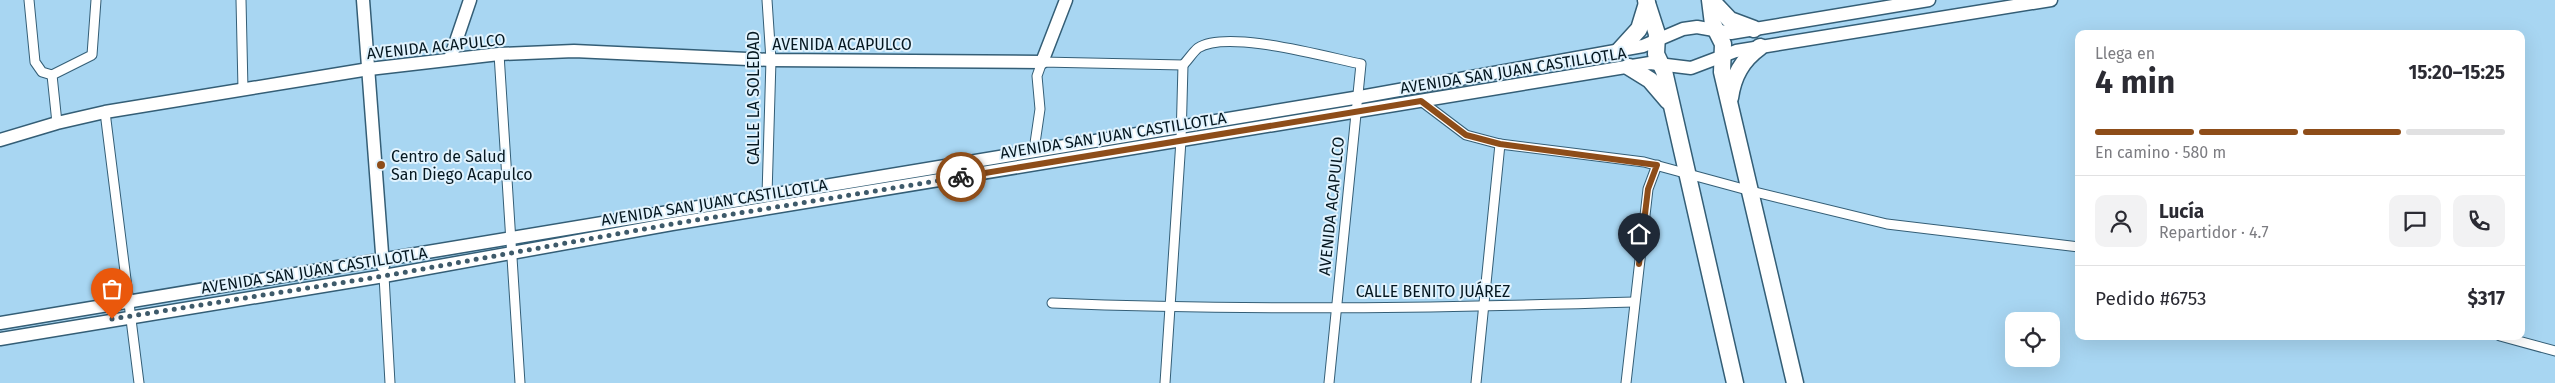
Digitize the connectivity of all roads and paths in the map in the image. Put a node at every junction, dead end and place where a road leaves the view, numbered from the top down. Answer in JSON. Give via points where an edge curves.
{"nodes":[{"id":1,"x":29,"y":0,"type":"edge"},
{"id":2,"x":96,"y":0,"type":"edge"},
{"id":3,"x":242,"y":0,"type":"edge"},
{"id":4,"x":363,"y":0,"type":"edge"},
{"id":5,"x":470,"y":0,"type":"edge"},
{"id":6,"x":767,"y":0,"type":"edge"},
{"id":7,"x":1066,"y":0,"type":"edge"},
{"id":8,"x":1710,"y":0,"type":"edge"},
{"id":9,"x":1928,"y":0,"type":"edge"},
{"id":10,"x":2050,"y":0,"type":"edge"},
{"id":11,"x":1647,"y":1,"type":"edge"},
{"id":12,"x":1754,"y":29,"type":"junction"},
{"id":13,"x":1716,"y":32,"type":"junction"},
{"id":14,"x":1657,"y":41,"type":"junction"},
{"id":15,"x":1760,"y":47,"type":"junction"},
{"id":16,"x":1619,"y":50,"type":"junction"},
{"id":17,"x":499,"y":54,"type":"junction"},
{"id":18,"x":1721,"y":56,"type":"junction"},
{"id":19,"x":450,"y":59,"type":"junction"},
{"id":20,"x":771,"y":60,"type":"junction"},
{"id":21,"x":1042,"y":62,"type":"junction"},
{"id":22,"x":1662,"y":64,"type":"junction"},
{"id":23,"x":1183,"y":65,"type":"junction"},
{"id":24,"x":1629,"y":67,"type":"junction"},
{"id":25,"x":369,"y":69,"type":"junction"},
{"id":26,"x":52,"y":75,"type":"junction"},
{"id":27,"x":242,"y":89,"type":"junction"},
{"id":28,"x":1360,"y":97,"type":"junction"},
{"id":29,"x":1730,"y":100,"type":"junction"},
{"id":30,"x":1421,"y":101,"type":"junction"},
{"id":31,"x":105,"y":112,"type":"junction"},
{"id":32,"x":1358,"y":112,"type":"junction"},
{"id":33,"x":1675,"y":120,"type":"junction"},
{"id":34,"x":57,"y":123,"type":"junction"},
{"id":35,"x":1181,"y":126,"type":"junction"},
{"id":36,"x":0,"y":140,"type":"edge"},
{"id":37,"x":1181,"y":140,"type":"junction"},
{"id":38,"x":1500,"y":144,"type":"junction"},
{"id":39,"x":1034,"y":150,"type":"junction"},
{"id":40,"x":1657,"y":165,"type":"junction"},
{"id":41,"x":1686,"y":173,"type":"junction"},
{"id":42,"x":1752,"y":191,"type":"junction"},
{"id":43,"x":767,"y":195,"type":"junction"},
{"id":44,"x":511,"y":236,"type":"junction"},
{"id":45,"x":2075,"y":247,"type":"edge"},
{"id":46,"x":511,"y":253,"type":"junction"},
{"id":47,"x":382,"y":259,"type":"junction"},
{"id":48,"x":384,"y":276,"type":"junction"},
{"id":49,"x":129,"y":302,"type":"junction"},
{"id":50,"x":1634,"y":302,"type":"junction"},
{"id":51,"x":1052,"y":303,"type":"dead end"},
{"id":52,"x":1337,"y":307,"type":"junction"},
{"id":53,"x":1484,"y":307,"type":"junction"},
{"id":54,"x":1170,"y":308,"type":"junction"},
{"id":55,"x":130,"y":316,"type":"junction"},
{"id":56,"x":0,"y":322,"type":"edge"},
{"id":57,"x":0,"y":339,"type":"edge"},
{"id":58,"x":2515,"y":340,"type":"edge"},
{"id":59,"x":2555,"y":351,"type":"edge"},
{"id":60,"x":139,"y":383,"type":"edge"},
{"id":61,"x":390,"y":383,"type":"edge"},
{"id":62,"x":520,"y":383,"type":"edge"},
{"id":63,"x":1165,"y":383,"type":"edge"},
{"id":64,"x":1329,"y":383,"type":"edge"},
{"id":65,"x":1476,"y":383,"type":"edge"},
{"id":66,"x":1626,"y":383,"type":"edge"},
{"id":67,"x":1735,"y":383,"type":"edge"},
{"id":68,"x":1796,"y":383,"type":"edge"}],
"edges":[{"from":1,"to":26,"type":"street","via":[[35,62],[42,72]]},
{"from":2,"to":26,"type":"street","via":[[92,54]]},
{"from":3,"to":27,"type":"street"},
{"from":4,"to":25,"type":"main road"},
{"from":5,"to":19,"type":"main road"},
{"from":6,"to":20,"type":"street","name":"CALLE LA SOLEDAD"},
{"from":7,"to":21,"type":"main road"},
{"from":8,"to":12,"type":"highway","via":[[1730,20]]},
{"from":8,"to":13,"type":"highway"},
{"from":9,"to":12,"type":"main road","name":"AVENIDA SAN JUAN CASTILLOTLA"},
{"from":10,"to":15,"type":"main road","name":"AVENIDA SAN JUAN CASTILLOTLA"},
{"from":11,"to":14,"type":"highway"},
{"from":11,"to":16,"type":"highway","via":[[1639,29]]},
{"from":12,"to":13,"type":"main road","name":"AVENIDA SAN JUAN CASTILLOTLA"},
{"from":13,"to":14,"type":"main road","name":"AVENIDA SAN JUAN CASTILLOTLA","via":[[1690,28]]},
{"from":13,"to":18,"type":"highway","via":[[1723,44]]},
{"from":14,"to":16,"type":"main road","name":"AVENIDA SAN JUAN CASTILLOTLA"},
{"from":14,"to":22,"type":"highway","via":[[1656,54]]},
{"from":15,"to":18,"type":"main road","name":"AVENIDA SAN JUAN CASTILLOTLA"},
{"from":15,"to":29,"type":"highway","via":[[1738,70]]},
{"from":16,"to":28,"type":"main road","name":"AVENIDA SAN JUAN CASTILLOTLA"},
{"from":17,"to":19,"type":"main road","name":"AVENIDA ACAPULCO"},
{"from":17,"to":20,"type":"main road","name":"AVENIDA ACAPULCO","via":[[574,51]]},
{"from":17,"to":44,"type":"street"},
{"from":18,"to":22,"type":"main road","name":"AVENIDA SAN JUAN CASTILLOTLA","via":[[1691,68]]},
{"from":18,"to":29,"type":"highway"},
{"from":19,"to":25,"type":"main road","name":"AVENIDA ACAPULCO"},
{"from":20,"to":21,"type":"main road","name":"AVENIDA ACAPULCO"},
{"from":20,"to":43,"type":"street","name":"CALLE LA SOLEDAD"},
{"from":21,"to":23,"type":"street","name":"AVENIDA ACAPULCO"},
{"from":21,"to":39,"type":"street","via":[[1037,76],[1040,109]]},
{"from":22,"to":24,"type":"main road","name":"AVENIDA SAN JUAN CASTILLOTLA"},
{"from":22,"to":33,"type":"highway"},
{"from":23,"to":28,"type":"street","name":"AVENIDA ACAPULCO","via":[[1198,48],[1217,42],[1244,41],[1361,64]]},
{"from":23,"to":35,"type":"street"},
{"from":24,"to":30,"type":"main road","name":"AVENIDA SAN JUAN CASTILLOTLA"},
{"from":24,"to":33,"type":"highway","via":[[1656,85]]},
{"from":25,"to":27,"type":"main road","name":"AVENIDA ACAPULCO"},
{"from":25,"to":47,"type":"main road"},
{"from":26,"to":34,"type":"street"},
{"from":27,"to":31,"type":"main road","name":"AVENIDA ACAPULCO"},
{"from":28,"to":32,"type":"street","name":"AVENIDA ACAPULCO"},
{"from":28,"to":35,"type":"main road","name":"AVENIDA SAN JUAN CASTILLOTLA"},
{"from":29,"to":42,"type":"highway"},
{"from":30,"to":32,"type":"main road","name":"AVENIDA SAN JUAN CASTILLOTLA"},
{"from":30,"to":38,"type":"street","via":[[1466,135]]},
{"from":31,"to":34,"type":"main road","name":"AVENIDA ACAPULCO"},
{"from":31,"to":49,"type":"street"},
{"from":32,"to":37,"type":"main road","name":"AVENIDA SAN JUAN CASTILLOTLA"},
{"from":32,"to":52,"type":"street","name":"AVENIDA ACAPULCO"},
{"from":33,"to":41,"type":"highway"},
{"from":34,"to":36,"type":"main road","name":"AVENIDA ACAPULCO"},
{"from":35,"to":37,"type":"street"},
{"from":35,"to":39,"type":"main road","name":"AVENIDA SAN JUAN CASTILLOTLA"},
{"from":37,"to":46,"type":"main road","name":"AVENIDA SAN JUAN CASTILLOTLA"},
{"from":37,"to":54,"type":"street"},
{"from":38,"to":40,"type":"street"},
{"from":38,"to":53,"type":"street"},
{"from":39,"to":43,"type":"main road","name":"AVENIDA SAN JUAN CASTILLOTLA"},
{"from":40,"to":41,"type":"street"},
{"from":40,"to":50,"type":"street","via":[[1648,189]]},
{"from":41,"to":42,"type":"street"},
{"from":41,"to":67,"type":"highway"},
{"from":42,"to":45,"type":"street","via":[[1887,224]]},
{"from":42,"to":68,"type":"highway"},
{"from":43,"to":44,"type":"main road","name":"AVENIDA SAN JUAN CASTILLOTLA"},
{"from":44,"to":46,"type":"street"},
{"from":44,"to":47,"type":"main road","name":"AVENIDA SAN JUAN CASTILLOTLA"},
{"from":46,"to":48,"type":"main road","name":"AVENIDA SAN JUAN CASTILLOTLA"},
{"from":46,"to":62,"type":"street"},
{"from":47,"to":48,"type":"main road"},
{"from":47,"to":49,"type":"main road","name":"AVENIDA SAN JUAN CASTILLOTLA"},
{"from":48,"to":55,"type":"main road","name":"AVENIDA SAN JUAN CASTILLOTLA"},
{"from":48,"to":61,"type":"street"},
{"from":49,"to":55,"type":"street"},
{"from":49,"to":56,"type":"main road","name":"AVENIDA SAN JUAN CASTILLOTLA"},
{"from":50,"to":53,"type":"street","name":"CALLE BENITO JUÁREZ"},
{"from":50,"to":66,"type":"street"},
{"from":51,"to":54,"type":"street","name":"CALLE BENITO JUÁREZ"},
{"from":52,"to":53,"type":"street","name":"CALLE BENITO JUÁREZ"},
{"from":52,"to":54,"type":"street","name":"CALLE BENITO JUÁREZ"},
{"from":52,"to":64,"type":"street","name":"AVENIDA ACAPULCO"},
{"from":53,"to":65,"type":"street"},
{"from":54,"to":63,"type":"street"},
{"from":55,"to":57,"type":"main road","name":"AVENIDA SAN JUAN CASTILLOTLA"},
{"from":55,"to":60,"type":"street"},
{"from":58,"to":59,"type":"street"}]}
